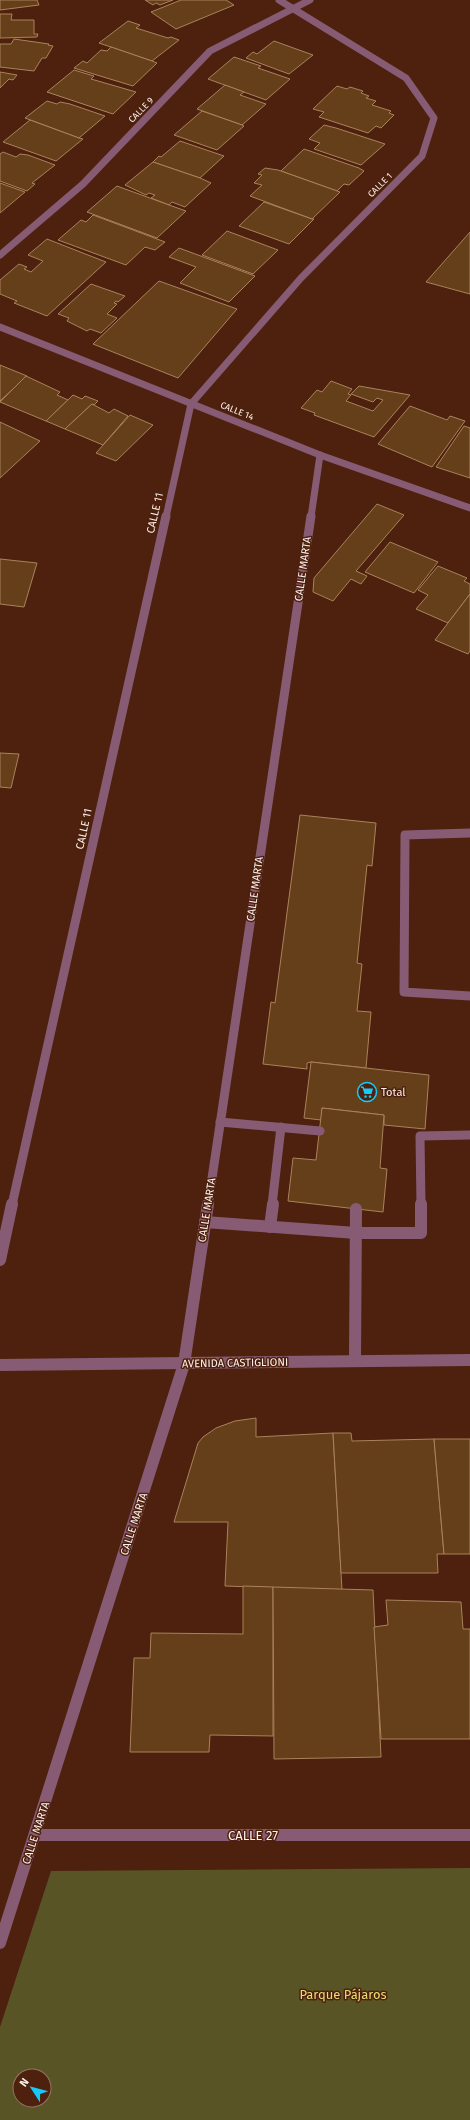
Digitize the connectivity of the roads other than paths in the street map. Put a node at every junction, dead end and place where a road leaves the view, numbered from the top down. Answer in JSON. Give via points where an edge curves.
{"nodes":[{"id":1,"x":280,"y":0,"type":"edge"},
{"id":2,"x":310,"y":0,"type":"edge"},
{"id":3,"x":292,"y":8,"type":"junction"},
{"id":4,"x":0,"y":255,"type":"edge"},
{"id":5,"x":0,"y":327,"type":"edge"},
{"id":6,"x":191,"y":404,"type":"junction"},
{"id":7,"x":320,"y":455,"type":"junction"},
{"id":8,"x":470,"y":508,"type":"edge"},
{"id":9,"x":470,"y":833,"type":"edge"},
{"id":10,"x":470,"y":996,"type":"edge"},
{"id":11,"x":220,"y":1122,"type":"junction"},
{"id":12,"x":281,"y":1127,"type":"junction"},
{"id":13,"x":320,"y":1132,"type":"dead end"},
{"id":14,"x":470,"y":1135,"type":"edge"},
{"id":15,"x":356,"y":1209,"type":"dead end"},
{"id":16,"x":205,"y":1222,"type":"junction"},
{"id":17,"x":270,"y":1227,"type":"junction"},
{"id":18,"x":356,"y":1233,"type":"junction"},
{"id":19,"x":0,"y":1260,"type":"edge"},
{"id":20,"x":470,"y":1360,"type":"edge"},
{"id":21,"x":355,"y":1361,"type":"junction"},
{"id":22,"x":184,"y":1364,"type":"junction"},
{"id":23,"x":0,"y":1365,"type":"edge"},
{"id":24,"x":35,"y":1835,"type":"junction"},
{"id":25,"x":470,"y":1835,"type":"edge"},
{"id":26,"x":0,"y":1943,"type":"edge"}],
"edges":[{"from":1,"to":3,"type":"street","name":"CALLE 1"},
{"from":2,"to":3,"type":"street","name":"CALLE 9"},
{"from":3,"to":4,"type":"street","name":"CALLE 9","via":[[210,51],[83,184]]},
{"from":3,"to":6,"type":"street","name":"CALLE 1","via":[[406,78],[434,118],[422,156],[301,278]]},
{"from":5,"to":6,"type":"street","name":"CALLE 14"},
{"from":6,"to":7,"type":"street","name":"CALLE 14"},
{"from":6,"to":19,"type":"street","name":"CALLE 11"},
{"from":7,"to":8,"type":"street","name":"CALLE 14"},
{"from":7,"to":11,"type":"street","name":"CALLE MARTA"},
{"from":9,"to":10,"type":"street","via":[[405,835],[404,992]]},
{"from":11,"to":12,"type":"street"},
{"from":11,"to":16,"type":"street","name":"CALLE MARTA"},
{"from":12,"to":13,"type":"street"},
{"from":12,"to":17,"type":"street"},
{"from":14,"to":18,"type":"street","via":[[420,1136],[421,1233]]},
{"from":15,"to":18,"type":"street"},
{"from":16,"to":17,"type":"street"},
{"from":16,"to":22,"type":"street","name":"CALLE MARTA"},
{"from":17,"to":18,"type":"street"},
{"from":18,"to":21,"type":"street"},
{"from":20,"to":21,"type":"street","name":"AVENIDA CASTIGLIONI"},
{"from":21,"to":22,"type":"street","name":"AVENIDA CASTIGLIONI"},
{"from":22,"to":23,"type":"street","name":"AVENIDA CASTIGLIONI"},
{"from":22,"to":24,"type":"street","name":"CALLE MARTA"},
{"from":24,"to":25,"type":"street","name":"CALLE 27"},
{"from":24,"to":26,"type":"street","name":"CALLE MARTA"}]}
